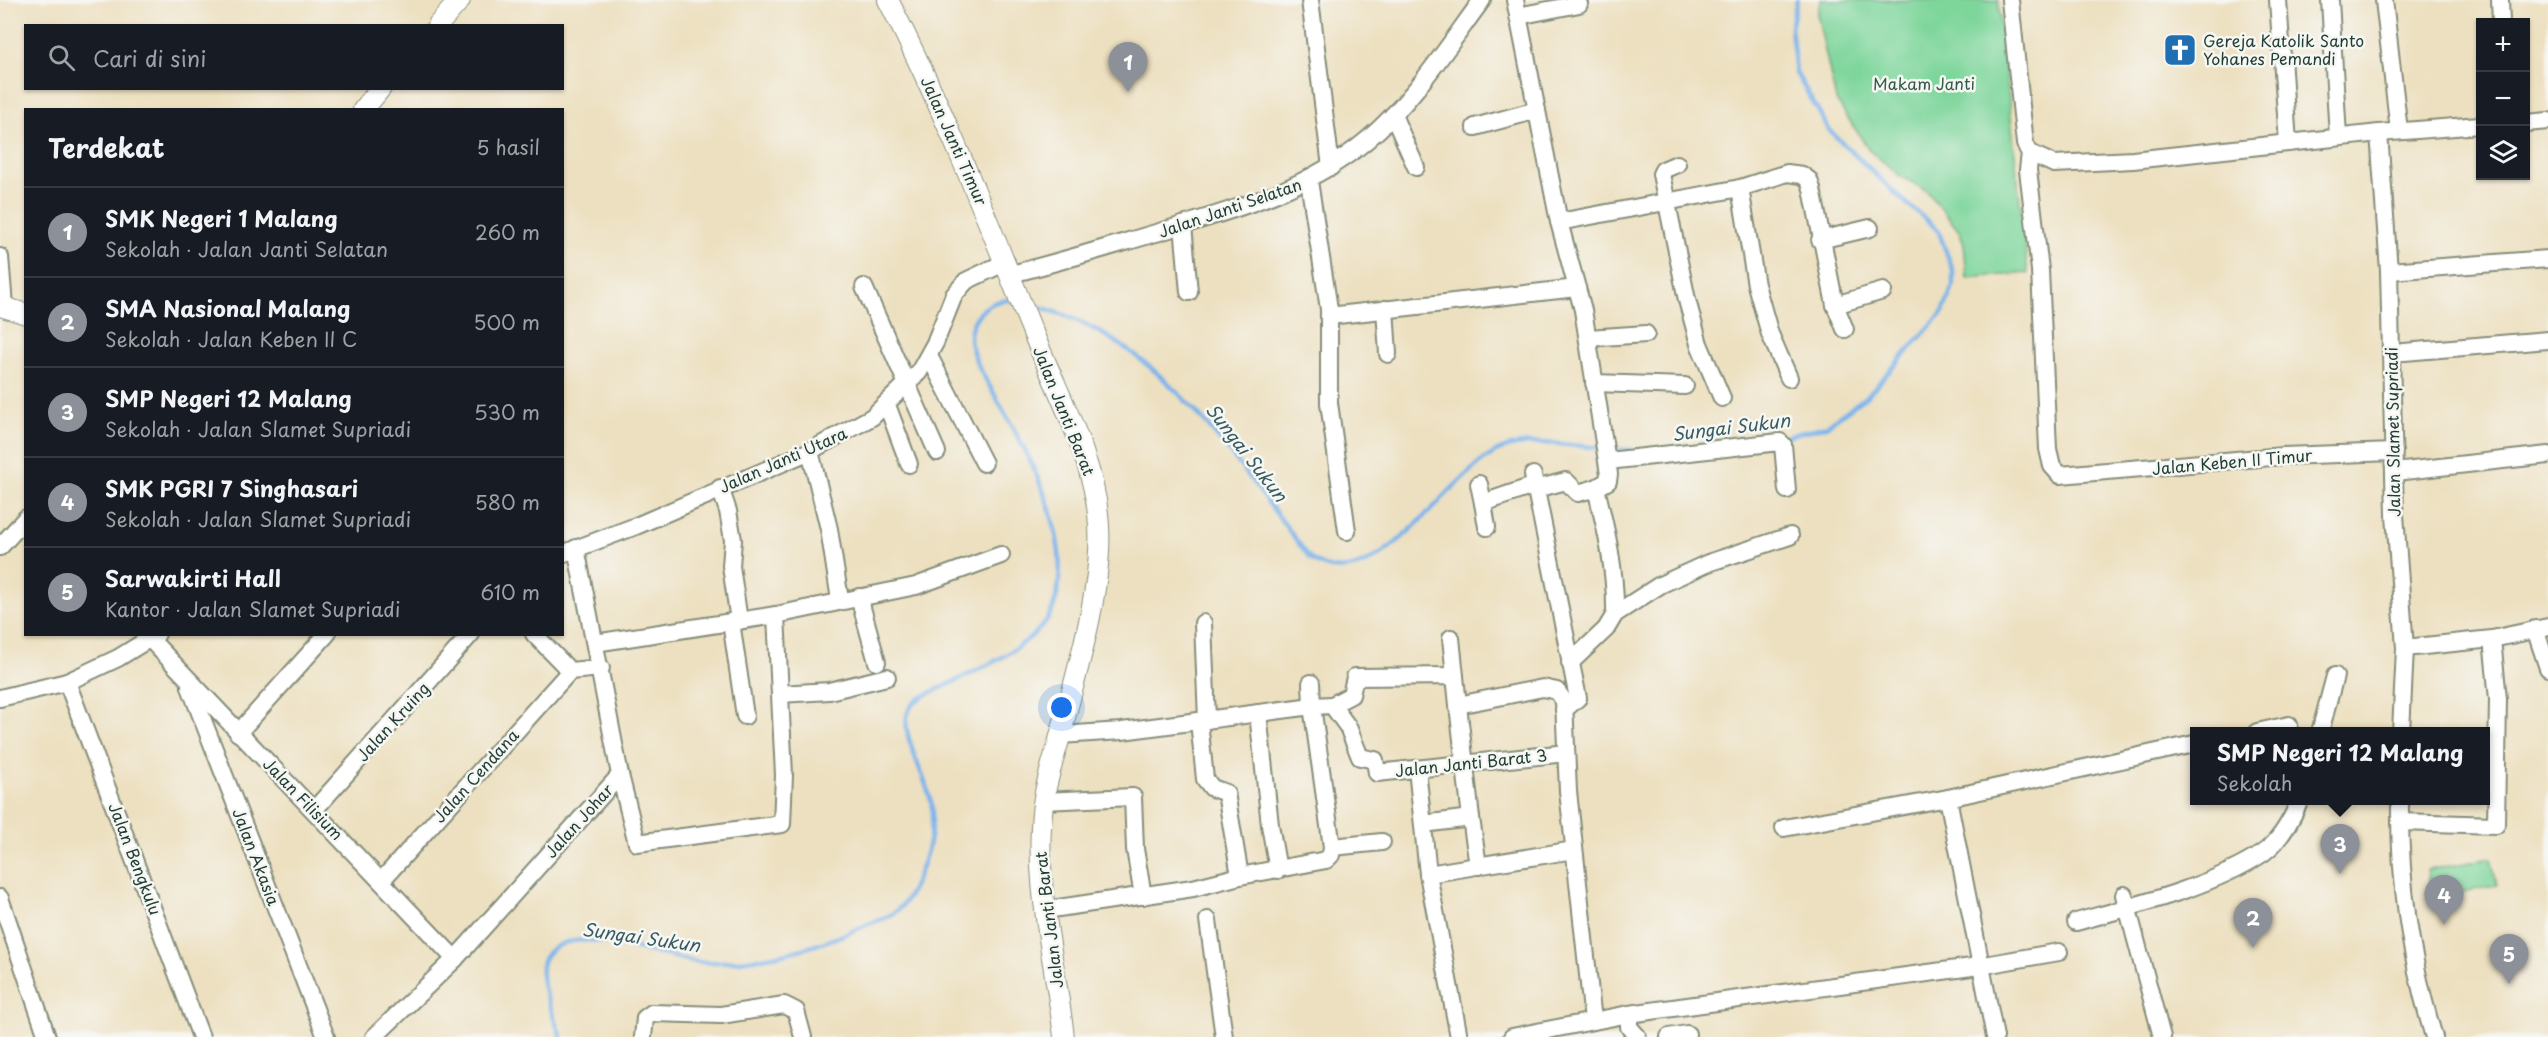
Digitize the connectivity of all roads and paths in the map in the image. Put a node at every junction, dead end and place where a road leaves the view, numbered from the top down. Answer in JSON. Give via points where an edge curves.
{"nodes":[{"id":1,"x":888,"y":0,"type":"edge"},
{"id":2,"x":1310,"y":0,"type":"edge"},
{"id":3,"x":1482,"y":0,"type":"edge"},
{"id":4,"x":2010,"y":0,"type":"edge"},
{"id":5,"x":2278,"y":0,"type":"edge"},
{"id":6,"x":2330,"y":0,"type":"edge"},
{"id":7,"x":2384,"y":0,"type":"edge"},
{"id":8,"x":2500,"y":0,"type":"edge"},
{"id":9,"x":455,"y":2,"type":"edge"},
{"id":10,"x":1579,"y":4,"type":"dead end"},
{"id":11,"x":1516,"y":8,"type":"edge"},
{"id":12,"x":2501,"y":18,"type":"edge"},
{"id":13,"x":438,"y":24,"type":"edge"},
{"id":14,"x":379,"y":90,"type":"edge"},
{"id":15,"x":365,"y":108,"type":"edge"},
{"id":16,"x":1537,"y":110,"type":"junction"},
{"id":17,"x":1393,"y":115,"type":"junction"},
{"id":18,"x":2548,"y":121,"type":"edge"},
{"id":19,"x":2530,"y":123,"type":"edge"},
{"id":20,"x":2476,"y":125,"type":"edge"},
{"id":21,"x":1475,"y":128,"type":"dead end"},
{"id":22,"x":2399,"y":131,"type":"junction"},
{"id":23,"x":2379,"y":133,"type":"junction"},
{"id":24,"x":2338,"y":137,"type":"junction"},
{"id":25,"x":2288,"y":143,"type":"junction"},
{"id":26,"x":2030,"y":153,"type":"junction"},
{"id":27,"x":1677,"y":164,"type":"dead end"},
{"id":28,"x":1331,"y":167,"type":"junction"},
{"id":29,"x":1416,"y":167,"type":"dead end"},
{"id":30,"x":1309,"y":181,"type":"junction"},
{"id":31,"x":1740,"y":188,"type":"junction"},
{"id":32,"x":1666,"y":202,"type":"junction"},
{"id":33,"x":1559,"y":222,"type":"junction"},
{"id":34,"x":1183,"y":225,"type":"junction"},
{"id":35,"x":1870,"y":228,"type":"dead end"},
{"id":36,"x":1820,"y":240,"type":"junction"},
{"id":37,"x":0,"y":257,"type":"edge"},
{"id":38,"x":2548,"y":259,"type":"edge"},
{"id":39,"x":2389,"y":271,"type":"junction"},
{"id":40,"x":1011,"y":273,"type":"junction"},
{"id":41,"x":864,"y":287,"type":"dead end"},
{"id":42,"x":1577,"y":288,"type":"junction"},
{"id":43,"x":1883,"y":291,"type":"dead end"},
{"id":44,"x":1189,"y":292,"type":"dead end"},
{"id":45,"x":1835,"y":305,"type":"junction"},
{"id":46,"x":2,"y":306,"type":"edge"},
{"id":47,"x":1385,"y":309,"type":"junction"},
{"id":48,"x":24,"y":313,"type":"edge"},
{"id":49,"x":1329,"y":316,"type":"junction"},
{"id":50,"x":1845,"y":329,"type":"dead end"},
{"id":51,"x":1647,"y":333,"type":"dead end"},
{"id":52,"x":1588,"y":338,"type":"junction"},
{"id":53,"x":2548,"y":340,"type":"edge"},
{"id":54,"x":2392,"y":353,"type":"junction"},
{"id":55,"x":1388,"y":354,"type":"dead end"},
{"id":56,"x":929,"y":356,"type":"junction"},
{"id":57,"x":1789,"y":378,"type":"dead end"},
{"id":58,"x":1594,"y":383,"type":"junction"},
{"id":59,"x":907,"y":384,"type":"junction"},
{"id":60,"x":1685,"y":386,"type":"dead end"},
{"id":61,"x":1722,"y":398,"type":"dead end"},
{"id":62,"x":887,"y":405,"type":"junction"},
{"id":63,"x":810,"y":451,"type":"junction"},
{"id":64,"x":2394,"y":452,"type":"junction"},
{"id":65,"x":937,"y":453,"type":"dead end"},
{"id":66,"x":2548,"y":454,"type":"edge"},
{"id":67,"x":1607,"y":460,"type":"junction"},
{"id":68,"x":984,"y":462,"type":"dead end"},
{"id":69,"x":909,"y":464,"type":"dead end"},
{"id":70,"x":2395,"y":472,"type":"junction"},
{"id":71,"x":1535,"y":483,"type":"junction"},
{"id":72,"x":1479,"y":484,"type":"dead end"},
{"id":73,"x":720,"y":488,"type":"junction"},
{"id":74,"x":1596,"y":488,"type":"junction"},
{"id":75,"x":1787,"y":490,"type":"dead end"},
{"id":76,"x":1483,"y":503,"type":"junction"},
{"id":77,"x":24,"y":520,"type":"edge"},
{"id":78,"x":1487,"y":527,"type":"dead end"},
{"id":79,"x":1347,"y":531,"type":"dead end"},
{"id":80,"x":1790,"y":536,"type":"dead end"},
{"id":81,"x":0,"y":547,"type":"edge"},
{"id":82,"x":569,"y":551,"type":"edge"},
{"id":83,"x":1001,"y":555,"type":"dead end"},
{"id":84,"x":859,"y":597,"type":"junction"},
{"id":85,"x":840,"y":600,"type":"junction"},
{"id":86,"x":1616,"y":614,"type":"junction"},
{"id":87,"x":776,"y":615,"type":"junction"},
{"id":88,"x":735,"y":622,"type":"junction"},
{"id":89,"x":1203,"y":623,"type":"dead end"},
{"id":90,"x":2542,"y":628,"type":"edge"},
{"id":91,"x":325,"y":636,"type":"edge"},
{"id":92,"x":469,"y":636,"type":"edge"},
{"id":93,"x":536,"y":636,"type":"edge"},
{"id":94,"x":154,"y":637,"type":"edge"},
{"id":95,"x":1451,"y":638,"type":"dead end"},
{"id":96,"x":2492,"y":639,"type":"junction"},
{"id":97,"x":595,"y":643,"type":"junction"},
{"id":98,"x":2405,"y":648,"type":"junction"},
{"id":99,"x":877,"y":662,"type":"dead end"},
{"id":100,"x":1570,"y":663,"type":"junction"},
{"id":101,"x":601,"y":668,"type":"junction"},
{"id":102,"x":2548,"y":668,"type":"edge"},
{"id":103,"x":570,"y":671,"type":"junction"},
{"id":104,"x":1455,"y":676,"type":"junction"},
{"id":105,"x":2335,"y":676,"type":"dead end"},
{"id":106,"x":887,"y":677,"type":"dead end"},
{"id":107,"x":186,"y":678,"type":"junction"},
{"id":108,"x":68,"y":682,"type":"junction"},
{"id":109,"x":1311,"y":682,"type":"dead end"},
{"id":110,"x":780,"y":694,"type":"junction"},
{"id":111,"x":0,"y":698,"type":"edge"},
{"id":112,"x":1332,"y":705,"type":"junction"},
{"id":113,"x":1458,"y":705,"type":"junction"},
{"id":114,"x":1312,"y":706,"type":"junction"},
{"id":115,"x":1564,"y":710,"type":"junction"},
{"id":116,"x":1258,"y":713,"type":"junction"},
{"id":117,"x":745,"y":716,"type":"dead end"},
{"id":118,"x":1203,"y":720,"type":"junction"},
{"id":119,"x":2289,"y":725,"type":"dead end"},
{"id":120,"x":2280,"y":727,"type":"edge"},
{"id":121,"x":2321,"y":727,"type":"edge"},
{"id":122,"x":2401,"y":727,"type":"edge"},
{"id":123,"x":238,"y":733,"type":"junction"},
{"id":124,"x":1060,"y":735,"type":"junction"},
{"id":125,"x":2190,"y":745,"type":"edge"},
{"id":126,"x":1566,"y":753,"type":"junction"},
{"id":127,"x":1465,"y":764,"type":"junction"},
{"id":128,"x":1417,"y":769,"type":"junction"},
{"id":129,"x":620,"y":776,"type":"junction"},
{"id":130,"x":1948,"y":798,"type":"junction"},
{"id":131,"x":1043,"y":801,"type":"junction"},
{"id":132,"x":2298,"y":805,"type":"edge"},
{"id":133,"x":2400,"y":805,"type":"edge"},
{"id":134,"x":314,"y":810,"type":"junction"},
{"id":135,"x":1471,"y":818,"type":"junction"},
{"id":136,"x":2400,"y":822,"type":"junction"},
{"id":137,"x":1423,"y":824,"type":"junction"},
{"id":138,"x":1784,"y":828,"type":"dead end"},
{"id":139,"x":1382,"y":842,"type":"dead end"},
{"id":140,"x":1332,"y":847,"type":"junction"},
{"id":141,"x":1574,"y":850,"type":"junction"},
{"id":142,"x":1478,"y":866,"type":"junction"},
{"id":143,"x":1278,"y":870,"type":"junction"},
{"id":144,"x":1428,"y":874,"type":"junction"},
{"id":145,"x":1240,"y":876,"type":"junction"},
{"id":146,"x":382,"y":880,"type":"junction"},
{"id":147,"x":1143,"y":896,"type":"junction"},
{"id":148,"x":0,"y":898,"type":"edge"},
{"id":149,"x":2126,"y":901,"type":"junction"},
{"id":150,"x":1045,"y":910,"type":"junction"},
{"id":151,"x":1208,"y":920,"type":"dead end"},
{"id":152,"x":2076,"y":922,"type":"dead end"},
{"id":153,"x":2059,"y":952,"type":"dead end"},
{"id":154,"x":455,"y":959,"type":"junction"},
{"id":155,"x":1979,"y":966,"type":"junction"},
{"id":156,"x":1629,"y":1014,"type":"junction"},
{"id":157,"x":1593,"y":1021,"type":"junction"},
{"id":158,"x":1687,"y":1034,"type":"dead end"},
{"id":159,"x":47,"y":1037,"type":"edge"},
{"id":160,"x":201,"y":1037,"type":"edge"},
{"id":161,"x":326,"y":1037,"type":"edge"},
{"id":162,"x":374,"y":1037,"type":"edge"},
{"id":163,"x":643,"y":1037,"type":"edge"},
{"id":164,"x":803,"y":1037,"type":"edge"},
{"id":165,"x":1064,"y":1037,"type":"edge"},
{"id":166,"x":1224,"y":1037,"type":"edge"},
{"id":167,"x":1459,"y":1037,"type":"edge"},
{"id":168,"x":1512,"y":1037,"type":"edge"},
{"id":169,"x":1638,"y":1037,"type":"edge"},
{"id":170,"x":1669,"y":1037,"type":"edge"},
{"id":171,"x":1995,"y":1037,"type":"edge"},
{"id":172,"x":2162,"y":1037,"type":"edge"},
{"id":173,"x":2434,"y":1037,"type":"edge"}],
"edges":[{"from":1,"to":40,"type":"street","name":"Jalan Janti Timur","via":[[960,152]]},
{"from":2,"to":28,"type":"street"},
{"from":3,"to":17,"type":"street","name":"Jalan Janti Selatan","via":[[1426,78]]},
{"from":4,"to":26,"type":"street","via":[[2025,144]]},
{"from":5,"to":25,"type":"street"},
{"from":6,"to":24,"type":"street"},
{"from":7,"to":22,"type":"street"},
{"from":8,"to":12,"type":"street"},
{"from":9,"to":13,"type":"street"},
{"from":10,"to":11,"type":"street"},
{"from":11,"to":16,"type":"street"},
{"from":14,"to":15,"type":"street"},
{"from":16,"to":21,"type":"street"},
{"from":16,"to":33,"type":"street"},
{"from":17,"to":28,"type":"street","name":"Jalan Janti Selatan"},
{"from":17,"to":29,"type":"street"},
{"from":18,"to":19,"type":"street"},
{"from":20,"to":22,"type":"street"},
{"from":22,"to":23,"type":"street"},
{"from":23,"to":24,"type":"street"},
{"from":23,"to":39,"type":"street","name":"Jalan Slamet Supriadi"},
{"from":24,"to":25,"type":"street"},
{"from":25,"to":26,"type":"street","via":[[2054,165]]},
{"from":26,"to":64,"type":"street","name":"Jalan Keben II Timur","via":[[2028,170],[2040,270],[2048,449],[2052,466],[2060,475],[2283,456]]},
{"from":27,"to":32,"type":"street","via":[[1661,172]]},
{"from":28,"to":30,"type":"street","name":"Jalan Janti Selatan"},
{"from":30,"to":34,"type":"street","name":"Jalan Janti Selatan"},
{"from":30,"to":49,"type":"street"},
{"from":31,"to":32,"type":"street"},
{"from":31,"to":36,"type":"street","via":[[1787,173],[1802,175],[1812,189]]},
{"from":31,"to":57,"type":"street","via":[[1756,285],[1770,334]]},
{"from":32,"to":33,"type":"street"},
{"from":32,"to":61,"type":"street","via":[[1696,333]]},
{"from":33,"to":42,"type":"street"},
{"from":34,"to":40,"type":"street","name":"Jalan Janti Selatan"},
{"from":34,"to":44,"type":"street"},
{"from":35,"to":36,"type":"street"},
{"from":36,"to":45,"type":"street"},
{"from":37,"to":46,"type":"street"},
{"from":38,"to":39,"type":"street"},
{"from":39,"to":54,"type":"street","name":"Jalan Slamet Supriadi"},
{"from":40,"to":56,"type":"street","name":"Jalan Janti Utara","via":[[966,281],[954,295]]},
{"from":40,"to":124,"type":"street","name":"Jalan Janti Barat","via":[[1082,450],[1099,525],[1096,575]]},
{"from":41,"to":59,"type":"street"},
{"from":42,"to":47,"type":"street"},
{"from":42,"to":52,"type":"street"},
{"from":43,"to":45,"type":"street"},
{"from":45,"to":50,"type":"street"},
{"from":46,"to":48,"type":"street"},
{"from":47,"to":49,"type":"street"},
{"from":47,"to":55,"type":"street"},
{"from":49,"to":79,"type":"street","via":[[1329,403]]},
{"from":51,"to":52,"type":"street"},
{"from":52,"to":58,"type":"street"},
{"from":53,"to":54,"type":"street"},
{"from":54,"to":64,"type":"street","name":"Jalan Slamet Supriadi"},
{"from":56,"to":59,"type":"street","name":"Jalan Janti Utara"},
{"from":56,"to":68,"type":"street"},
{"from":58,"to":60,"type":"street"},
{"from":58,"to":67,"type":"street"},
{"from":59,"to":62,"type":"street","name":"Jalan Janti Utara"},
{"from":59,"to":65,"type":"street"},
{"from":62,"to":63,"type":"street","name":"Jalan Janti Utara"},
{"from":62,"to":69,"type":"street"},
{"from":63,"to":73,"type":"street","name":"Jalan Janti Utara"},
{"from":63,"to":85,"type":"street","via":[[834,553]]},
{"from":64,"to":70,"type":"street","name":"Jalan Slamet Supriadi"},
{"from":66,"to":70,"type":"street"},
{"from":67,"to":74,"type":"street","via":[[1608,481]]},
{"from":67,"to":75,"type":"street","via":[[1780,442],[1784,445]]},
{"from":70,"to":98,"type":"street","name":"Jalan Slamet Supriadi"},
{"from":71,"to":74,"type":"street","via":[[1566,481],[1578,493]]},
{"from":71,"to":76,"type":"street"},
{"from":71,"to":100,"type":"street"},
{"from":72,"to":76,"type":"street"},
{"from":73,"to":82,"type":"street","name":"Jalan Janti Utara"},
{"from":73,"to":88,"type":"street","via":[[733,540]]},
{"from":74,"to":86,"type":"street","via":[[1616,592]]},
{"from":76,"to":78,"type":"street"},
{"from":77,"to":81,"type":"street"},
{"from":80,"to":86,"type":"street","via":[[1669,580]]},
{"from":82,"to":97,"type":"street","name":"Jalan Johar"},
{"from":83,"to":84,"type":"street","via":[[922,584]]},
{"from":84,"to":85,"type":"street"},
{"from":84,"to":99,"type":"street"},
{"from":85,"to":87,"type":"street"},
{"from":86,"to":100,"type":"street"},
{"from":87,"to":88,"type":"street"},
{"from":87,"to":110,"type":"street"},
{"from":88,"to":97,"type":"street"},
{"from":88,"to":117,"type":"street"},
{"from":89,"to":118,"type":"street"},
{"from":90,"to":96,"type":"street"},
{"from":90,"to":102,"type":"street"},
{"from":91,"to":123,"type":"street"},
{"from":92,"to":134,"type":"street","name":"Jalan Kruing"},
{"from":93,"to":103,"type":"street"},
{"from":94,"to":107,"type":"street","name":"Jalan Filisium"},
{"from":94,"to":108,"type":"street"},
{"from":95,"to":104,"type":"street"},
{"from":96,"to":98,"type":"street"},
{"from":96,"to":136,"type":"street","via":[[2498,699],[2496,825]]},
{"from":97,"to":101,"type":"street","name":"Jalan Johar"},
{"from":98,"to":122,"type":"street","name":"Jalan Slamet Supriadi"},
{"from":100,"to":115,"type":"street","via":[[1578,698]]},
{"from":101,"to":103,"type":"street"},
{"from":101,"to":129,"type":"street","name":"Jalan Johar"},
{"from":103,"to":146,"type":"street","name":"Jalan Cendana"},
{"from":104,"to":112,"type":"street","via":[[1354,677],[1351,695]]},
{"from":104,"to":113,"type":"street"},
{"from":105,"to":121,"type":"street"},
{"from":106,"to":110,"type":"street","via":[[829,691]]},
{"from":107,"to":123,"type":"street","name":"Jalan Filisium"},
{"from":107,"to":161,"type":"street","name":"Jalan Akasia"},
{"from":108,"to":111,"type":"street"},
{"from":108,"to":160,"type":"street","name":"Jalan Bengkulu"},
{"from":109,"to":114,"type":"street"},
{"from":110,"to":129,"type":"street","via":[[782,824],[637,843]]},
{"from":112,"to":114,"type":"street"},
{"from":112,"to":128,"type":"street","name":"Jalan Janti Barat 3","via":[[1348,727],[1360,757],[1375,760],[1377,773]]},
{"from":113,"to":115,"type":"street","via":[[1543,688],[1557,692],[1564,701]]},
{"from":113,"to":127,"type":"street"},
{"from":114,"to":116,"type":"street"},
{"from":114,"to":140,"type":"street"},
{"from":115,"to":126,"type":"street"},
{"from":116,"to":118,"type":"street"},
{"from":116,"to":143,"type":"street"},
{"from":118,"to":124,"type":"street"},
{"from":118,"to":145,"type":"street","via":[[1205,779],[1212,788],[1226,793]]},
{"from":119,"to":120,"type":"street"},
{"from":123,"to":134,"type":"street","name":"Jalan Filisium"},
{"from":124,"to":131,"type":"street","name":"Jalan Janti Barat"},
{"from":125,"to":130,"type":"street"},
{"from":126,"to":127,"type":"street","name":"Jalan Janti Barat 3"},
{"from":126,"to":141,"type":"street"},
{"from":127,"to":128,"type":"street","name":"Jalan Janti Barat 3"},
{"from":127,"to":135,"type":"street"},
{"from":128,"to":137,"type":"street"},
{"from":129,"to":154,"type":"street","name":"Jalan Johar"},
{"from":130,"to":138,"type":"street"},
{"from":130,"to":155,"type":"street"},
{"from":131,"to":147,"type":"street","via":[[1133,796],[1135,849]]},
{"from":131,"to":150,"type":"street","name":"Jalan Janti Barat","via":[[1041,869]]},
{"from":132,"to":149,"type":"street","via":[[2291,821],[2265,852],[2206,881]]},
{"from":133,"to":136,"type":"street"},
{"from":134,"to":146,"type":"street","name":"Jalan Filisium"},
{"from":135,"to":137,"type":"street"},
{"from":135,"to":142,"type":"street"},
{"from":136,"to":173,"type":"street","via":[[2419,984]]},
{"from":137,"to":144,"type":"street"},
{"from":139,"to":140,"type":"street"},
{"from":140,"to":143,"type":"street","via":[[1326,860]]},
{"from":141,"to":142,"type":"street"},
{"from":141,"to":157,"type":"street"},
{"from":142,"to":144,"type":"street"},
{"from":143,"to":145,"type":"street"},
{"from":144,"to":167,"type":"street"},
{"from":145,"to":147,"type":"street"},
{"from":146,"to":154,"type":"street","name":"Jalan Filisium"},
{"from":147,"to":150,"type":"street"},
{"from":148,"to":159,"type":"street"},
{"from":149,"to":152,"type":"street"},
{"from":149,"to":172,"type":"street"},
{"from":150,"to":165,"type":"street","name":"Jalan Janti Barat"},
{"from":151,"to":166,"type":"street"},
{"from":153,"to":155,"type":"street"},
{"from":154,"to":162,"type":"street","name":"Jalan Johar"},
{"from":155,"to":156,"type":"street"},
{"from":155,"to":171,"type":"street"},
{"from":156,"to":157,"type":"street"},
{"from":156,"to":169,"type":"street","via":[[1629,1027]]},
{"from":157,"to":168,"type":"street"},
{"from":158,"to":170,"type":"street"},
{"from":163,"to":164,"type":"street","via":[[645,1018],[652,1013],[721,1015],[784,1005],[796,1011]]}]}
